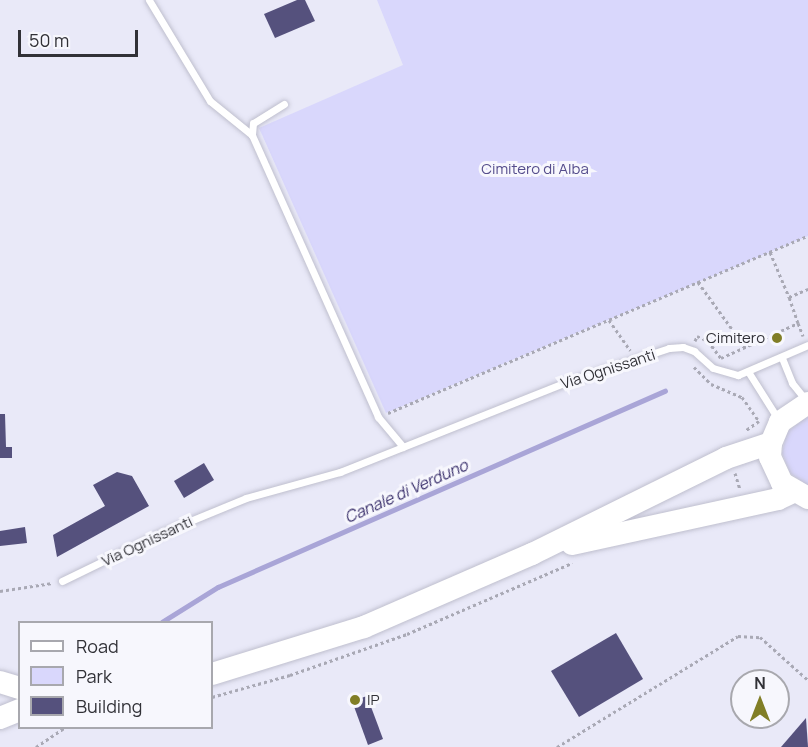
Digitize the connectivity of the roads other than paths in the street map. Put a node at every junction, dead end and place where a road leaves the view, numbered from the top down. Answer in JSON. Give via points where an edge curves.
{"nodes":[{"id":1,"x":149,"y":0,"type":"edge"},
{"id":2,"x":284,"y":104,"type":"dead end"},
{"id":3,"x":252,"y":135,"type":"junction"},
{"id":4,"x":808,"y":345,"type":"edge"},
{"id":5,"x":782,"y":358,"type":"junction"},
{"id":6,"x":749,"y":373,"type":"junction"},
{"id":7,"x":808,"y":402,"type":"edge"},
{"id":8,"x":780,"y":422,"type":"junction"},
{"id":9,"x":771,"y":443,"type":"junction"},
{"id":10,"x":403,"y":447,"type":"junction"},
{"id":11,"x":801,"y":495,"type":"edge"},
{"id":12,"x":532,"y":554,"type":"junction"},
{"id":13,"x":62,"y":581,"type":"road end"},
{"id":14,"x":213,"y":674,"type":"edge"},
{"id":15,"x":0,"y":682,"type":"edge"},
{"id":16,"x":18,"y":687,"type":"edge"},
{"id":17,"x":18,"y":711,"type":"edge"},
{"id":18,"x":0,"y":718,"type":"edge"}],
"edges":[{"from":1,"to":3,"type":"lane","via":[[210,101]]},
{"from":2,"to":3,"type":"lane","via":[[253,123]]},
{"from":3,"to":10,"type":"lane","via":[[378,417]]},
{"from":4,"to":5,"type":"lane"},
{"from":5,"to":6,"type":"lane"},
{"from":5,"to":7,"type":"lane","via":[[792,383]]},
{"from":6,"to":8,"type":"lane"},
{"from":6,"to":10,"type":"lane","name":"Via Ognissanti","via":[[738,375],[713,368],[691,350],[669,348],[561,384]]},
{"from":7,"to":8,"type":"main road"},
{"from":8,"to":9,"type":"main road"},
{"from":9,"to":11,"type":"main road","via":[[774,471]]},
{"from":9,"to":12,"type":"main road","via":[[729,457]]},
{"from":10,"to":13,"type":"lane","name":"Via Ognissanti","via":[[340,472],[246,498],[161,532]]},
{"from":11,"to":12,"type":"main road","via":[[745,504]]},
{"from":12,"to":14,"type":"main road","via":[[364,627]]},
{"from":15,"to":16,"type":"main road"},
{"from":17,"to":18,"type":"main road"}]}
